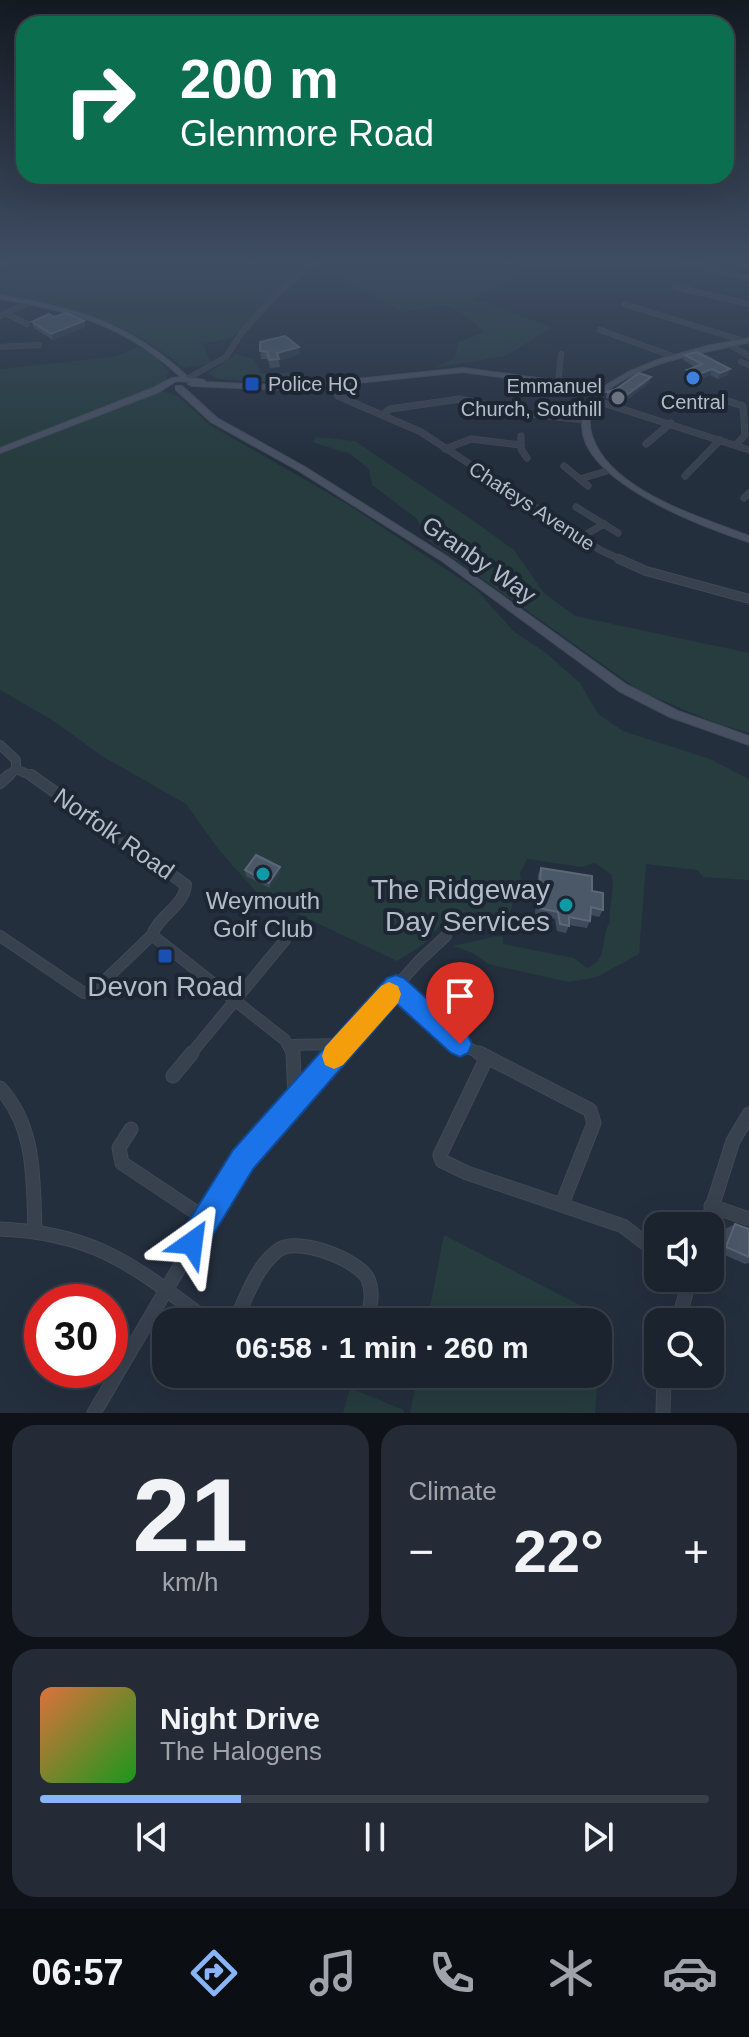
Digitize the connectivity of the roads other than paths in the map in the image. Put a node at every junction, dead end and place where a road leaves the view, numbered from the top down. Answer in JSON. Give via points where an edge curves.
{"nodes":[{"id":1,"x":116,"y":327,"type":"edge"},
{"id":2,"x":247,"y":327,"type":"edge"},
{"id":3,"x":700,"y":327,"type":"edge"},
{"id":4,"x":600,"y":330,"type":"dead end"},
{"id":5,"x":747,"y":341,"type":"edge"},
{"id":6,"x":728,"y":344,"type":"junction"},
{"id":7,"x":39,"y":345,"type":"dead end"},
{"id":8,"x":0,"y":347,"type":"edge"},
{"id":9,"x":561,"y":354,"type":"dead end"},
{"id":10,"x":749,"y":356,"type":"edge"},
{"id":11,"x":675,"y":357,"type":"junction"},
{"id":12,"x":741,"y":362,"type":"dead end"},
{"id":13,"x":749,"y":365,"type":"edge"},
{"id":14,"x":183,"y":382,"type":"junction"},
{"id":15,"x":558,"y":383,"type":"junction"},
{"id":16,"x":332,"y":384,"type":"junction"},
{"id":17,"x":605,"y":389,"type":"junction"},
{"id":18,"x":594,"y":400,"type":"junction"},
{"id":19,"x":728,"y":401,"type":"dead end"},
{"id":20,"x":383,"y":414,"type":"junction"},
{"id":21,"x":585,"y":420,"type":"junction"},
{"id":22,"x":671,"y":423,"type":"junction"},
{"id":23,"x":521,"y":436,"type":"dead end"},
{"id":24,"x":720,"y":440,"type":"junction"},
{"id":25,"x":646,"y":444,"type":"dead end"},
{"id":26,"x":521,"y":445,"type":"junction"},
{"id":27,"x":736,"y":445,"type":"junction"},
{"id":28,"x":445,"y":449,"type":"junction"},
{"id":29,"x":749,"y":450,"type":"edge"},
{"id":30,"x":0,"y":451,"type":"edge"},
{"id":31,"x":527,"y":458,"type":"dead end"},
{"id":32,"x":564,"y":466,"type":"dead end"},
{"id":33,"x":610,"y":470,"type":"junction"},
{"id":34,"x":685,"y":476,"type":"dead end"},
{"id":35,"x":580,"y":479,"type":"junction"},
{"id":36,"x":588,"y":486,"type":"dead end"},
{"id":37,"x":576,"y":507,"type":"dead end"},
{"id":38,"x":604,"y":524,"type":"junction"},
{"id":39,"x":618,"y":533,"type":"dead end"},
{"id":40,"x":578,"y":539,"type":"junction"},
{"id":41,"x":749,"y":539,"type":"edge"},
{"id":42,"x":749,"y":599,"type":"edge"},
{"id":43,"x":749,"y":741,"type":"edge"},
{"id":44,"x":0,"y":745,"type":"edge"},
{"id":45,"x":16,"y":769,"type":"junction"},
{"id":46,"x":0,"y":783,"type":"edge"},
{"id":47,"x":152,"y":935,"type":"junction"},
{"id":48,"x":0,"y":936,"type":"edge"},
{"id":49,"x":446,"y":936,"type":"dead end"},
{"id":50,"x":285,"y":940,"type":"dead end"},
{"id":51,"x":396,"y":987,"type":"junction"},
{"id":52,"x":234,"y":1002,"type":"junction"},
{"id":53,"x":345,"y":1044,"type":"junction"},
{"id":54,"x":289,"y":1045,"type":"junction"},
{"id":55,"x":487,"y":1057,"type":"junction"},
{"id":56,"x":173,"y":1076,"type":"dead end"},
{"id":57,"x":0,"y":1088,"type":"edge"},
{"id":58,"x":295,"y":1100,"type":"junction"},
{"id":59,"x":749,"y":1114,"type":"edge"},
{"id":60,"x":131,"y":1129,"type":"dead end"},
{"id":61,"x":562,"y":1204,"type":"junction"},
{"id":62,"x":711,"y":1206,"type":"junction"},
{"id":63,"x":710,"y":1212,"type":"edge"},
{"id":64,"x":206,"y":1219,"type":"junction"},
{"id":65,"x":749,"y":1219,"type":"edge"},
{"id":66,"x":0,"y":1229,"type":"edge"},
{"id":67,"x":35,"y":1230,"type":"junction"},
{"id":68,"x":644,"y":1242,"type":"edge"},
{"id":69,"x":164,"y":1290,"type":"junction"},
{"id":70,"x":190,"y":1308,"type":"edge"},
{"id":71,"x":242,"y":1308,"type":"edge"},
{"id":72,"x":370,"y":1308,"type":"edge"},
{"id":73,"x":664,"y":1388,"type":"edge"},
{"id":74,"x":94,"y":1413,"type":"edge"},
{"id":75,"x":663,"y":1413,"type":"edge"}],
"edges":[{"from":1,"to":14,"type":"main road","name":"Granby Way","via":[[144,341]]},
{"from":2,"to":14,"type":"street","via":[[226,357]]},
{"from":3,"to":5,"type":"street"},
{"from":4,"to":11,"type":"street"},
{"from":5,"to":6,"type":"main road"},
{"from":6,"to":10,"type":"street"},
{"from":6,"to":11,"type":"main road"},
{"from":7,"to":8,"type":"street"},
{"from":9,"to":15,"type":"street"},
{"from":11,"to":17,"type":"main road"},
{"from":12,"to":13,"type":"street"},
{"from":14,"to":16,"type":"main road","via":[[288,388]]},
{"from":14,"to":30,"type":"main road"},
{"from":14,"to":43,"type":"main road","name":"Granby Way","via":[[192,401],[224,426],[445,559],[623,688],[674,714]]},
{"from":15,"to":16,"type":"main road","via":[[463,370]]},
{"from":15,"to":17,"type":"main road"},
{"from":16,"to":20,"type":"street","name":"Chafeys Avenue","via":[[338,396]]},
{"from":17,"to":18,"type":"main road"},
{"from":18,"to":21,"type":"main road"},
{"from":18,"to":22,"type":"street"},
{"from":19,"to":27,"type":"street","via":[[743,406],[745,435]]},
{"from":20,"to":21,"type":"street","via":[[460,399]]},
{"from":20,"to":28,"type":"street","name":"Chafeys Avenue"},
{"from":21,"to":33,"type":"main road","via":[[591,446]]},
{"from":22,"to":24,"type":"street"},
{"from":22,"to":25,"type":"street"},
{"from":23,"to":26,"type":"street"},
{"from":24,"to":27,"type":"street"},
{"from":24,"to":34,"type":"street"},
{"from":26,"to":28,"type":"street","via":[[471,439]]},
{"from":26,"to":31,"type":"street"},
{"from":27,"to":29,"type":"street"},
{"from":28,"to":40,"type":"street","name":"Chafeys Avenue"},
{"from":32,"to":35,"type":"street"},
{"from":33,"to":35,"type":"street"},
{"from":33,"to":41,"type":"main road","via":[[669,506]]},
{"from":35,"to":36,"type":"street"},
{"from":37,"to":38,"type":"street"},
{"from":38,"to":39,"type":"street"},
{"from":38,"to":40,"type":"street"},
{"from":40,"to":42,"type":"street","name":"Chafeys Avenue","via":[[646,571]]},
{"from":44,"to":45,"type":"street","name":"Norfolk Road","via":[[16,760]]},
{"from":45,"to":46,"type":"street"},
{"from":45,"to":47,"type":"street","name":"Norfolk Road","via":[[186,885],[185,895]]},
{"from":47,"to":48,"type":"street","via":[[84,993]]},
{"from":47,"to":52,"type":"street"},
{"from":49,"to":51,"type":"street"},
{"from":50,"to":52,"type":"street"},
{"from":51,"to":53,"type":"street"},
{"from":51,"to":55,"type":"street","via":[[460,1044]]},
{"from":52,"to":54,"type":"street"},
{"from":52,"to":56,"type":"street"},
{"from":53,"to":54,"type":"street"},
{"from":53,"to":58,"type":"street"},
{"from":54,"to":58,"type":"street"},
{"from":55,"to":61,"type":"street","via":[[594,1116]]},
{"from":55,"to":61,"type":"street","via":[[440,1155],[442,1161]]},
{"from":57,"to":67,"type":"street","via":[[24,1126]]},
{"from":58,"to":64,"type":"street","via":[[243,1159]]},
{"from":59,"to":62,"type":"street","via":[[733,1141]]},
{"from":60,"to":64,"type":"street","via":[[119,1148],[122,1163]]},
{"from":61,"to":68,"type":"street","via":[[623,1226]]},
{"from":62,"to":63,"type":"street"},
{"from":62,"to":65,"type":"street"},
{"from":64,"to":69,"type":"street"},
{"from":66,"to":67,"type":"street"},
{"from":67,"to":69,"type":"street","via":[[104,1250]]},
{"from":69,"to":70,"type":"street"},
{"from":69,"to":74,"type":"street"},
{"from":71,"to":72,"type":"street","via":[[267,1260],[277,1249],[297,1243],[359,1267],[373,1297]]},
{"from":73,"to":75,"type":"street"}]}
